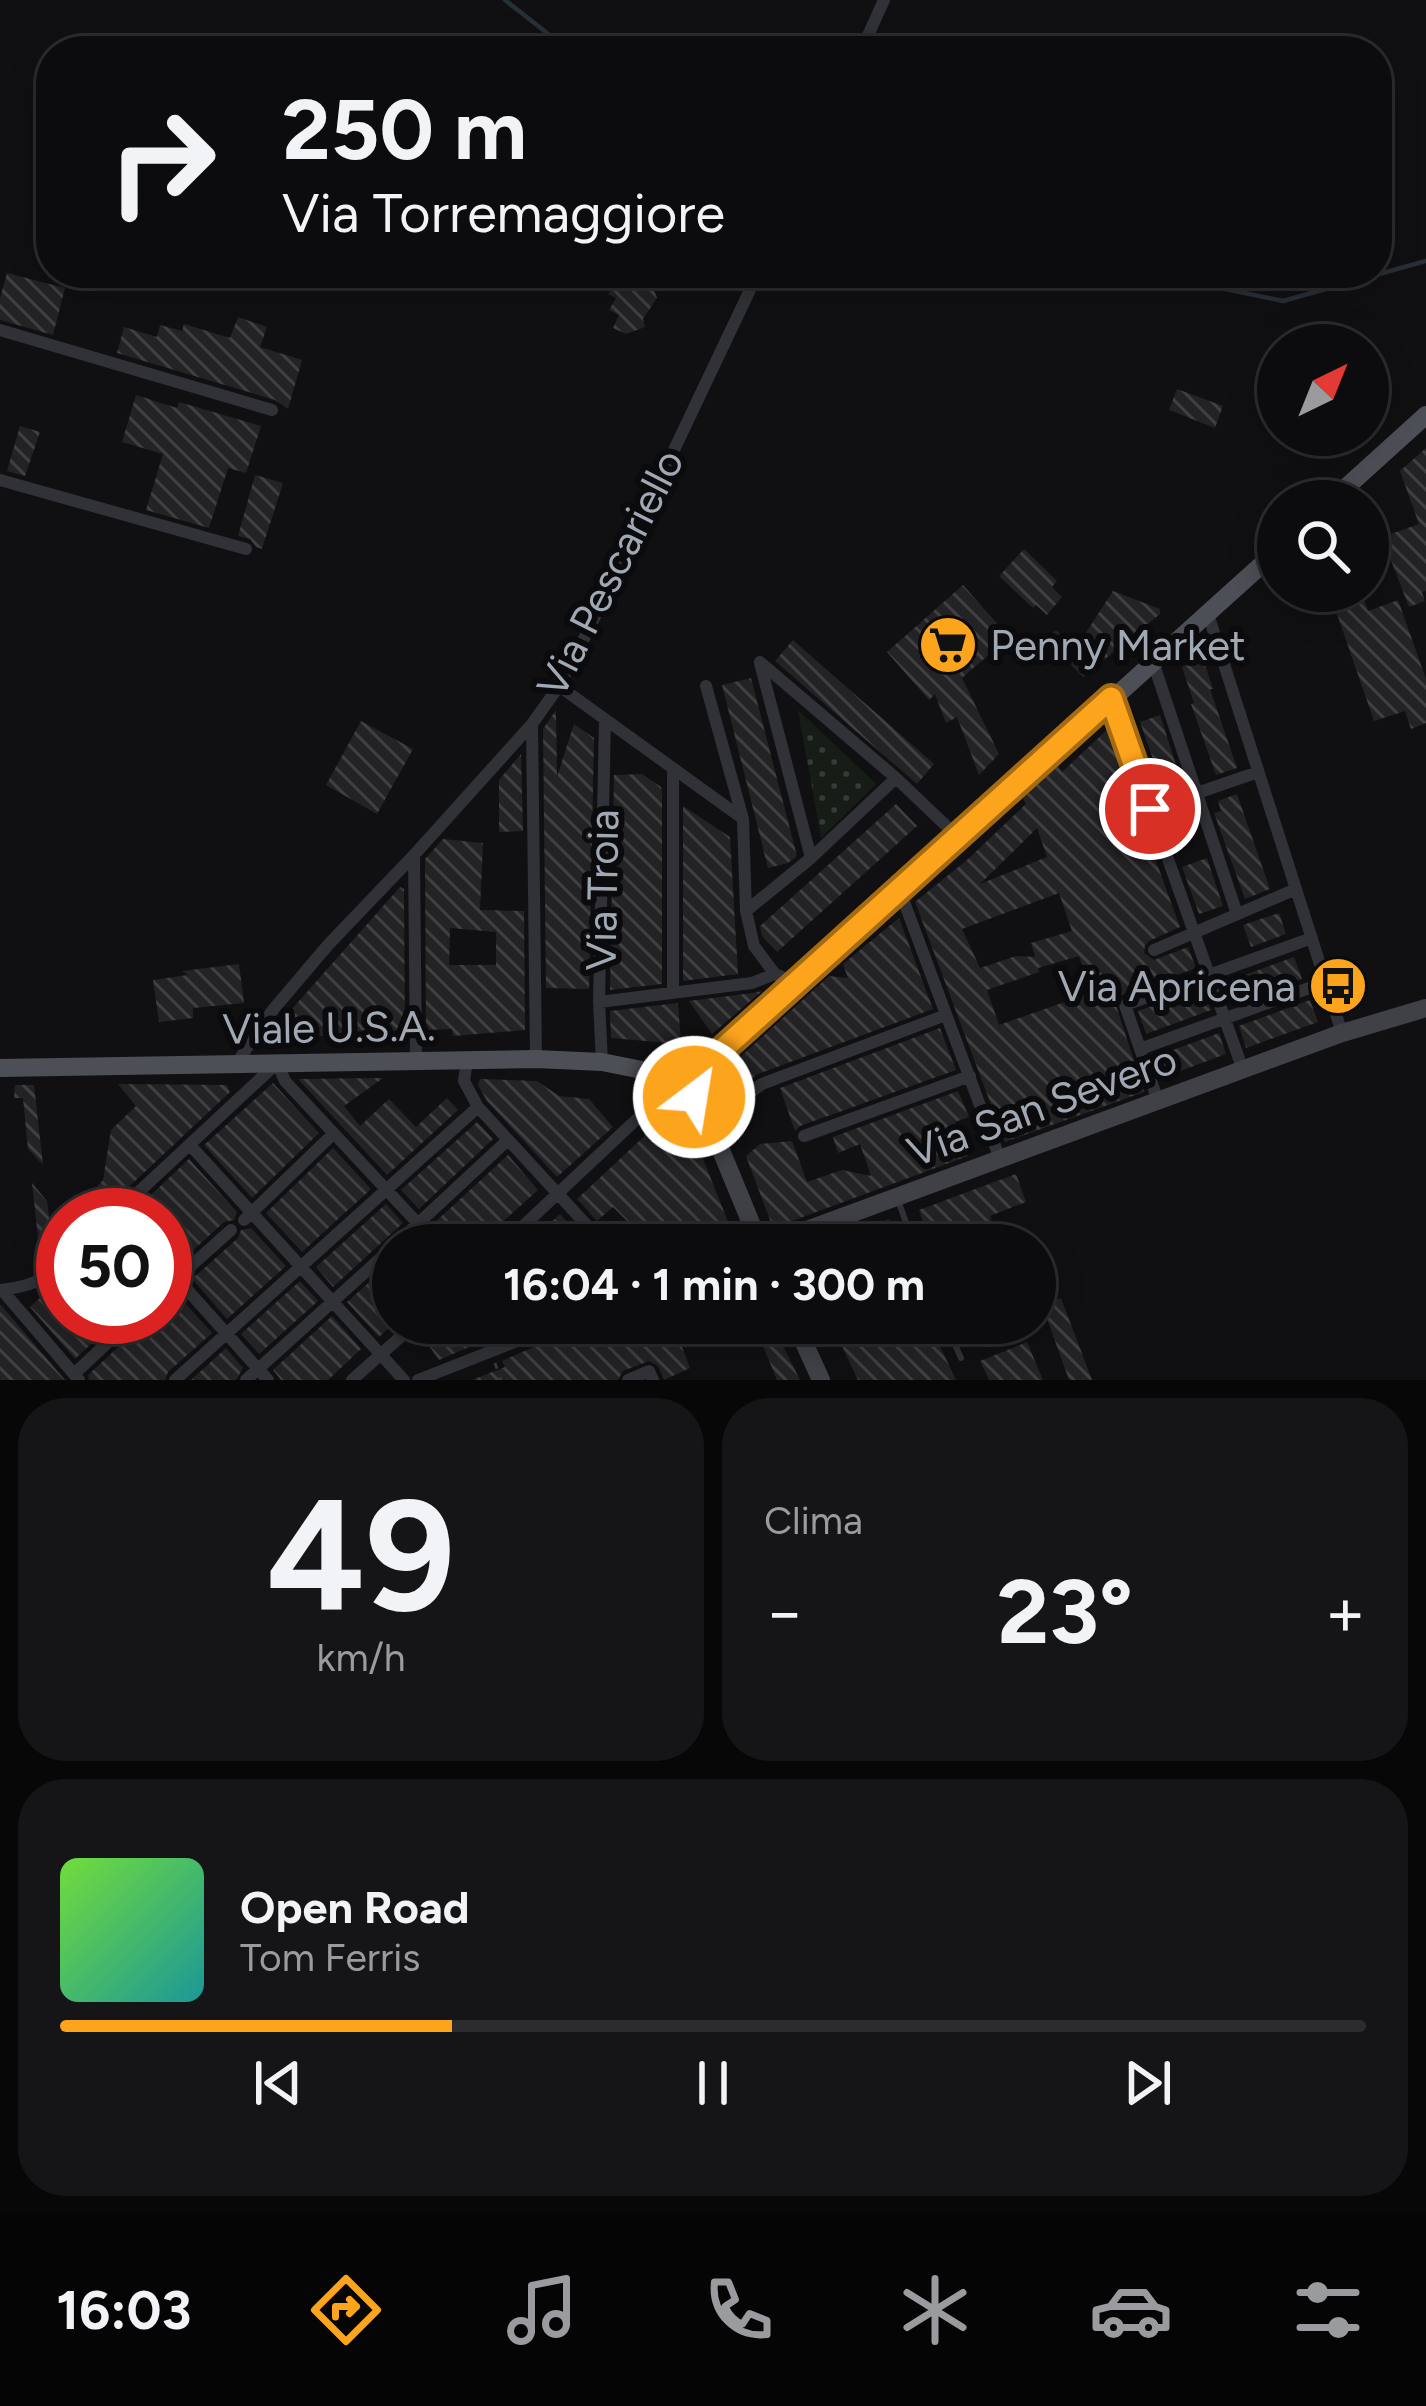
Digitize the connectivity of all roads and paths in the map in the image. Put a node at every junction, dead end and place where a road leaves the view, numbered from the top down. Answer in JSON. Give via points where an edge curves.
{"nodes":[{"id":1,"x":884,"y":0,"type":"edge"},
{"id":2,"x":868,"y":36,"type":"edge"},
{"id":3,"x":751,"y":288,"type":"edge"},
{"id":4,"x":0,"y":330,"type":"edge"},
{"id":5,"x":272,"y":410,"type":"dead end"},
{"id":6,"x":1426,"y":415,"type":"edge"},
{"id":7,"x":0,"y":480,"type":"edge"},
{"id":8,"x":1354,"y":480,"type":"edge"},
{"id":9,"x":247,"y":549,"type":"dead end"},
{"id":10,"x":1257,"y":569,"type":"edge"},
{"id":11,"x":1208,"y":614,"type":"junction"},
{"id":12,"x":1154,"y":662,"type":"junction"},
{"id":13,"x":559,"y":686,"type":"junction"},
{"id":14,"x":706,"y":686,"type":"dead end"},
{"id":15,"x":1111,"y":698,"type":"junction"},
{"id":16,"x":605,"y":719,"type":"junction"},
{"id":17,"x":532,"y":724,"type":"junction"},
{"id":18,"x":673,"y":768,"type":"junction"},
{"id":19,"x":1258,"y":772,"type":"junction"},
{"id":20,"x":896,"y":778,"type":"junction"},
{"id":21,"x":1197,"y":793,"type":"junction"},
{"id":22,"x":1150,"y":809,"type":"junction"},
{"id":23,"x":742,"y":819,"type":"junction"},
{"id":24,"x":959,"y":838,"type":"junction"},
{"id":25,"x":413,"y":855,"type":"junction"},
{"id":26,"x":811,"y":858,"type":"junction"},
{"id":27,"x":1296,"y":890,"type":"junction"},
{"id":28,"x":900,"y":891,"type":"junction"},
{"id":29,"x":746,"y":911,"type":"junction"},
{"id":30,"x":1237,"y":914,"type":"junction"},
{"id":31,"x":1195,"y":934,"type":"junction"},
{"id":32,"x":1312,"y":938,"type":"junction"},
{"id":33,"x":1154,"y":950,"type":"dead end"},
{"id":34,"x":775,"y":974,"type":"junction"},
{"id":35,"x":1209,"y":974,"type":"junction"},
{"id":36,"x":1326,"y":982,"type":"junction"},
{"id":37,"x":797,"y":983,"type":"junction"},
{"id":38,"x":673,"y":992,"type":"junction"},
{"id":39,"x":599,"y":1002,"type":"junction"},
{"id":40,"x":1426,"y":1008,"type":"edge"},
{"id":41,"x":946,"y":1015,"type":"junction"},
{"id":42,"x":1225,"y":1018,"type":"junction"},
{"id":43,"x":1342,"y":1033,"type":"junction"},
{"id":44,"x":1140,"y":1049,"type":"junction"},
{"id":45,"x":536,"y":1059,"type":"junction"},
{"id":46,"x":416,"y":1061,"type":"junction"},
{"id":47,"x":467,"y":1061,"type":"junction"},
{"id":48,"x":602,"y":1062,"type":"junction"},
{"id":49,"x":236,"y":1064,"type":"junction"},
{"id":50,"x":278,"y":1064,"type":"junction"},
{"id":51,"x":0,"y":1068,"type":"edge"},
{"id":52,"x":1243,"y":1070,"type":"junction"},
{"id":53,"x":970,"y":1076,"type":"junction"},
{"id":54,"x":685,"y":1089,"type":"junction"},
{"id":55,"x":1158,"y":1101,"type":"junction"},
{"id":56,"x":478,"y":1107,"type":"junction"},
{"id":57,"x":333,"y":1134,"type":"junction"},
{"id":58,"x":804,"y":1136,"type":"dead end"},
{"id":59,"x":508,"y":1140,"type":"junction"},
{"id":60,"x":190,"y":1145,"type":"junction"},
{"id":61,"x":1000,"y":1159,"type":"junction"},
{"id":62,"x":143,"y":1188,"type":"edge"},
{"id":63,"x":385,"y":1190,"type":"junction"},
{"id":64,"x":558,"y":1195,"type":"junction"},
{"id":65,"x":896,"y":1197,"type":"junction"},
{"id":66,"x":248,"y":1216,"type":"junction"},
{"id":67,"x":418,"y":1224,"type":"joint"},
{"id":68,"x":526,"y":1224,"type":"edge"},
{"id":69,"x":585,"y":1224,"type":"edge"},
{"id":70,"x":752,"y":1224,"type":"edge"},
{"id":71,"x":821,"y":1224,"type":"edge"},
{"id":72,"x":906,"y":1224,"type":"edge"},
{"id":73,"x":231,"y":1230,"type":"dead end"},
{"id":74,"x":192,"y":1265,"type":"edge"},
{"id":75,"x":301,"y":1266,"type":"junction"},
{"id":76,"x":372,"y":1266,"type":"edge"},
{"id":77,"x":36,"y":1282,"type":"edge"},
{"id":78,"x":1,"y":1290,"type":"edge"},
{"id":79,"x":192,"y":1295,"type":"edge"},
{"id":80,"x":332,"y":1302,"type":"junction"},
{"id":81,"x":227,"y":1334,"type":"junction"},
{"id":82,"x":109,"y":1344,"type":"edge"},
{"id":83,"x":392,"y":1344,"type":"edge"},
{"id":84,"x":506,"y":1344,"type":"edge"},
{"id":85,"x":805,"y":1344,"type":"edge"},
{"id":86,"x":955,"y":1344,"type":"edge"},
{"id":87,"x":380,"y":1354,"type":"junction"},
{"id":88,"x":961,"y":1358,"type":"dead end"},
{"id":89,"x":496,"y":1366,"type":"dead end"},
{"id":90,"x":263,"y":1374,"type":"edge"},
{"id":91,"x":651,"y":1376,"type":"edge"},
{"id":92,"x":77,"y":1377,"type":"edge"},
{"id":93,"x":175,"y":1380,"type":"edge"},
{"id":94,"x":247,"y":1380,"type":"edge"},
{"id":95,"x":352,"y":1380,"type":"edge"},
{"id":96,"x":404,"y":1380,"type":"edge"},
{"id":97,"x":418,"y":1380,"type":"edge"},
{"id":98,"x":501,"y":1380,"type":"edge"},
{"id":99,"x":628,"y":1380,"type":"edge"},
{"id":100,"x":821,"y":1380,"type":"edge"}],
"edges":[{"from":1,"to":2,"type":"street"},
{"from":3,"to":13,"type":"street","name":"Via Pescariello"},
{"from":4,"to":5,"type":"street"},
{"from":6,"to":8,"type":"main road"},
{"from":7,"to":9,"type":"street"},
{"from":10,"to":11,"type":"main road"},
{"from":11,"to":12,"type":"main road"},
{"from":11,"to":19,"type":"street"},
{"from":12,"to":15,"type":"main road"},
{"from":12,"to":21,"type":"street"},
{"from":13,"to":16,"type":"street"},
{"from":13,"to":17,"type":"street","name":"Via Pescariello"},
{"from":14,"to":23,"type":"street"},
{"from":15,"to":22,"type":"street"},
{"from":15,"to":24,"type":"main road"},
{"from":16,"to":18,"type":"street"},
{"from":16,"to":39,"type":"street","name":"Via Troia"},
{"from":17,"to":25,"type":"street","name":"Via Pescariello"},
{"from":17,"to":45,"type":"street"},
{"from":18,"to":23,"type":"street"},
{"from":18,"to":38,"type":"street"},
{"from":19,"to":21,"type":"street"},
{"from":19,"to":27,"type":"street"},
{"from":20,"to":24,"type":"street"},
{"from":20,"to":26,"type":"street"},
{"from":20,"to":26,"type":"street","via":[[760,662]]},
{"from":21,"to":22,"type":"street"},
{"from":21,"to":30,"type":"street"},
{"from":22,"to":31,"type":"street"},
{"from":23,"to":29,"type":"street"},
{"from":24,"to":28,"type":"main road"},
{"from":25,"to":46,"type":"street"},
{"from":25,"to":49,"type":"street","name":"Via Pescariello","via":[[272,1011]]},
{"from":26,"to":29,"type":"street"},
{"from":27,"to":30,"type":"street"},
{"from":27,"to":32,"type":"street"},
{"from":28,"to":37,"type":"main road"},
{"from":28,"to":41,"type":"street"},
{"from":29,"to":34,"type":"street","via":[[754,946]]},
{"from":30,"to":31,"type":"street"},
{"from":31,"to":33,"type":"street"},
{"from":31,"to":35,"type":"street"},
{"from":32,"to":35,"type":"street"},
{"from":32,"to":36,"type":"street"},
{"from":34,"to":37,"type":"street"},
{"from":34,"to":38,"type":"street"},
{"from":35,"to":42,"type":"street"},
{"from":35,"to":44,"type":"street","via":[[1125,1005]]},
{"from":36,"to":42,"type":"street"},
{"from":36,"to":43,"type":"street"},
{"from":37,"to":54,"type":"main road"},
{"from":38,"to":39,"type":"street"},
{"from":39,"to":48,"type":"street","name":"Via Troia"},
{"from":40,"to":43,"type":"street","name":"Via San Severo"},
{"from":41,"to":53,"type":"street"},
{"from":41,"to":54,"type":"street","via":[[763,1084]]},
{"from":42,"to":44,"type":"street"},
{"from":42,"to":52,"type":"street"},
{"from":43,"to":52,"type":"street","name":"Via San Severo"},
{"from":44,"to":55,"type":"street"},
{"from":45,"to":47,"type":"main road","name":"Viale U.S.A."},
{"from":45,"to":48,"type":"main road","name":"Viale U.S.A."},
{"from":46,"to":47,"type":"main road","name":"Viale U.S.A."},
{"from":46,"to":50,"type":"main road","name":"Viale U.S.A."},
{"from":47,"to":56,"type":"street","via":[[464,1081]]},
{"from":48,"to":54,"type":"main road","name":"Viale U.S.A."},
{"from":49,"to":50,"type":"main road","name":"Viale U.S.A."},
{"from":49,"to":51,"type":"main road","name":"Viale U.S.A."},
{"from":50,"to":57,"type":"street"},
{"from":50,"to":60,"type":"street"},
{"from":52,"to":55,"type":"street","name":"Via San Severo"},
{"from":53,"to":58,"type":"street"},
{"from":53,"to":61,"type":"street"},
{"from":54,"to":64,"type":"street","via":[[654,1103]]},
{"from":54,"to":70,"type":"street"},
{"from":55,"to":61,"type":"street","name":"Via San Severo"},
{"from":56,"to":59,"type":"street"},
{"from":56,"to":63,"type":"street"},
{"from":57,"to":63,"type":"street"},
{"from":57,"to":66,"type":"street"},
{"from":59,"to":64,"type":"street"},
{"from":59,"to":67,"type":"street"},
{"from":60,"to":62,"type":"street"},
{"from":60,"to":66,"type":"street"},
{"from":61,"to":65,"type":"street","name":"Via San Severo"},
{"from":63,"to":67,"type":"street"},
{"from":63,"to":75,"type":"street"},
{"from":64,"to":68,"type":"street"},
{"from":64,"to":69,"type":"street"},
{"from":65,"to":71,"type":"street","name":"Via San Severo"},
{"from":65,"to":72,"type":"lane"},
{"from":66,"to":75,"type":"street"},
{"from":73,"to":74,"type":"street"},
{"from":75,"to":80,"type":"street"},
{"from":75,"to":81,"type":"street"},
{"from":76,"to":80,"type":"street"},
{"from":77,"to":78,"type":"street"},
{"from":78,"to":92,"type":"street"},
{"from":79,"to":81,"type":"street"},
{"from":80,"to":87,"type":"street"},
{"from":80,"to":90,"type":"street"},
{"from":81,"to":90,"type":"street"},
{"from":81,"to":93,"type":"street"},
{"from":82,"to":92,"type":"street"},
{"from":83,"to":87,"type":"street"},
{"from":84,"to":97,"type":"street"},
{"from":85,"to":100,"type":"street"},
{"from":86,"to":88,"type":"lane"},
{"from":87,"to":95,"type":"street"},
{"from":87,"to":96,"type":"street"},
{"from":89,"to":98,"type":"path"},
{"from":90,"to":94,"type":"street"},
{"from":91,"to":99,"type":"street"}]}
